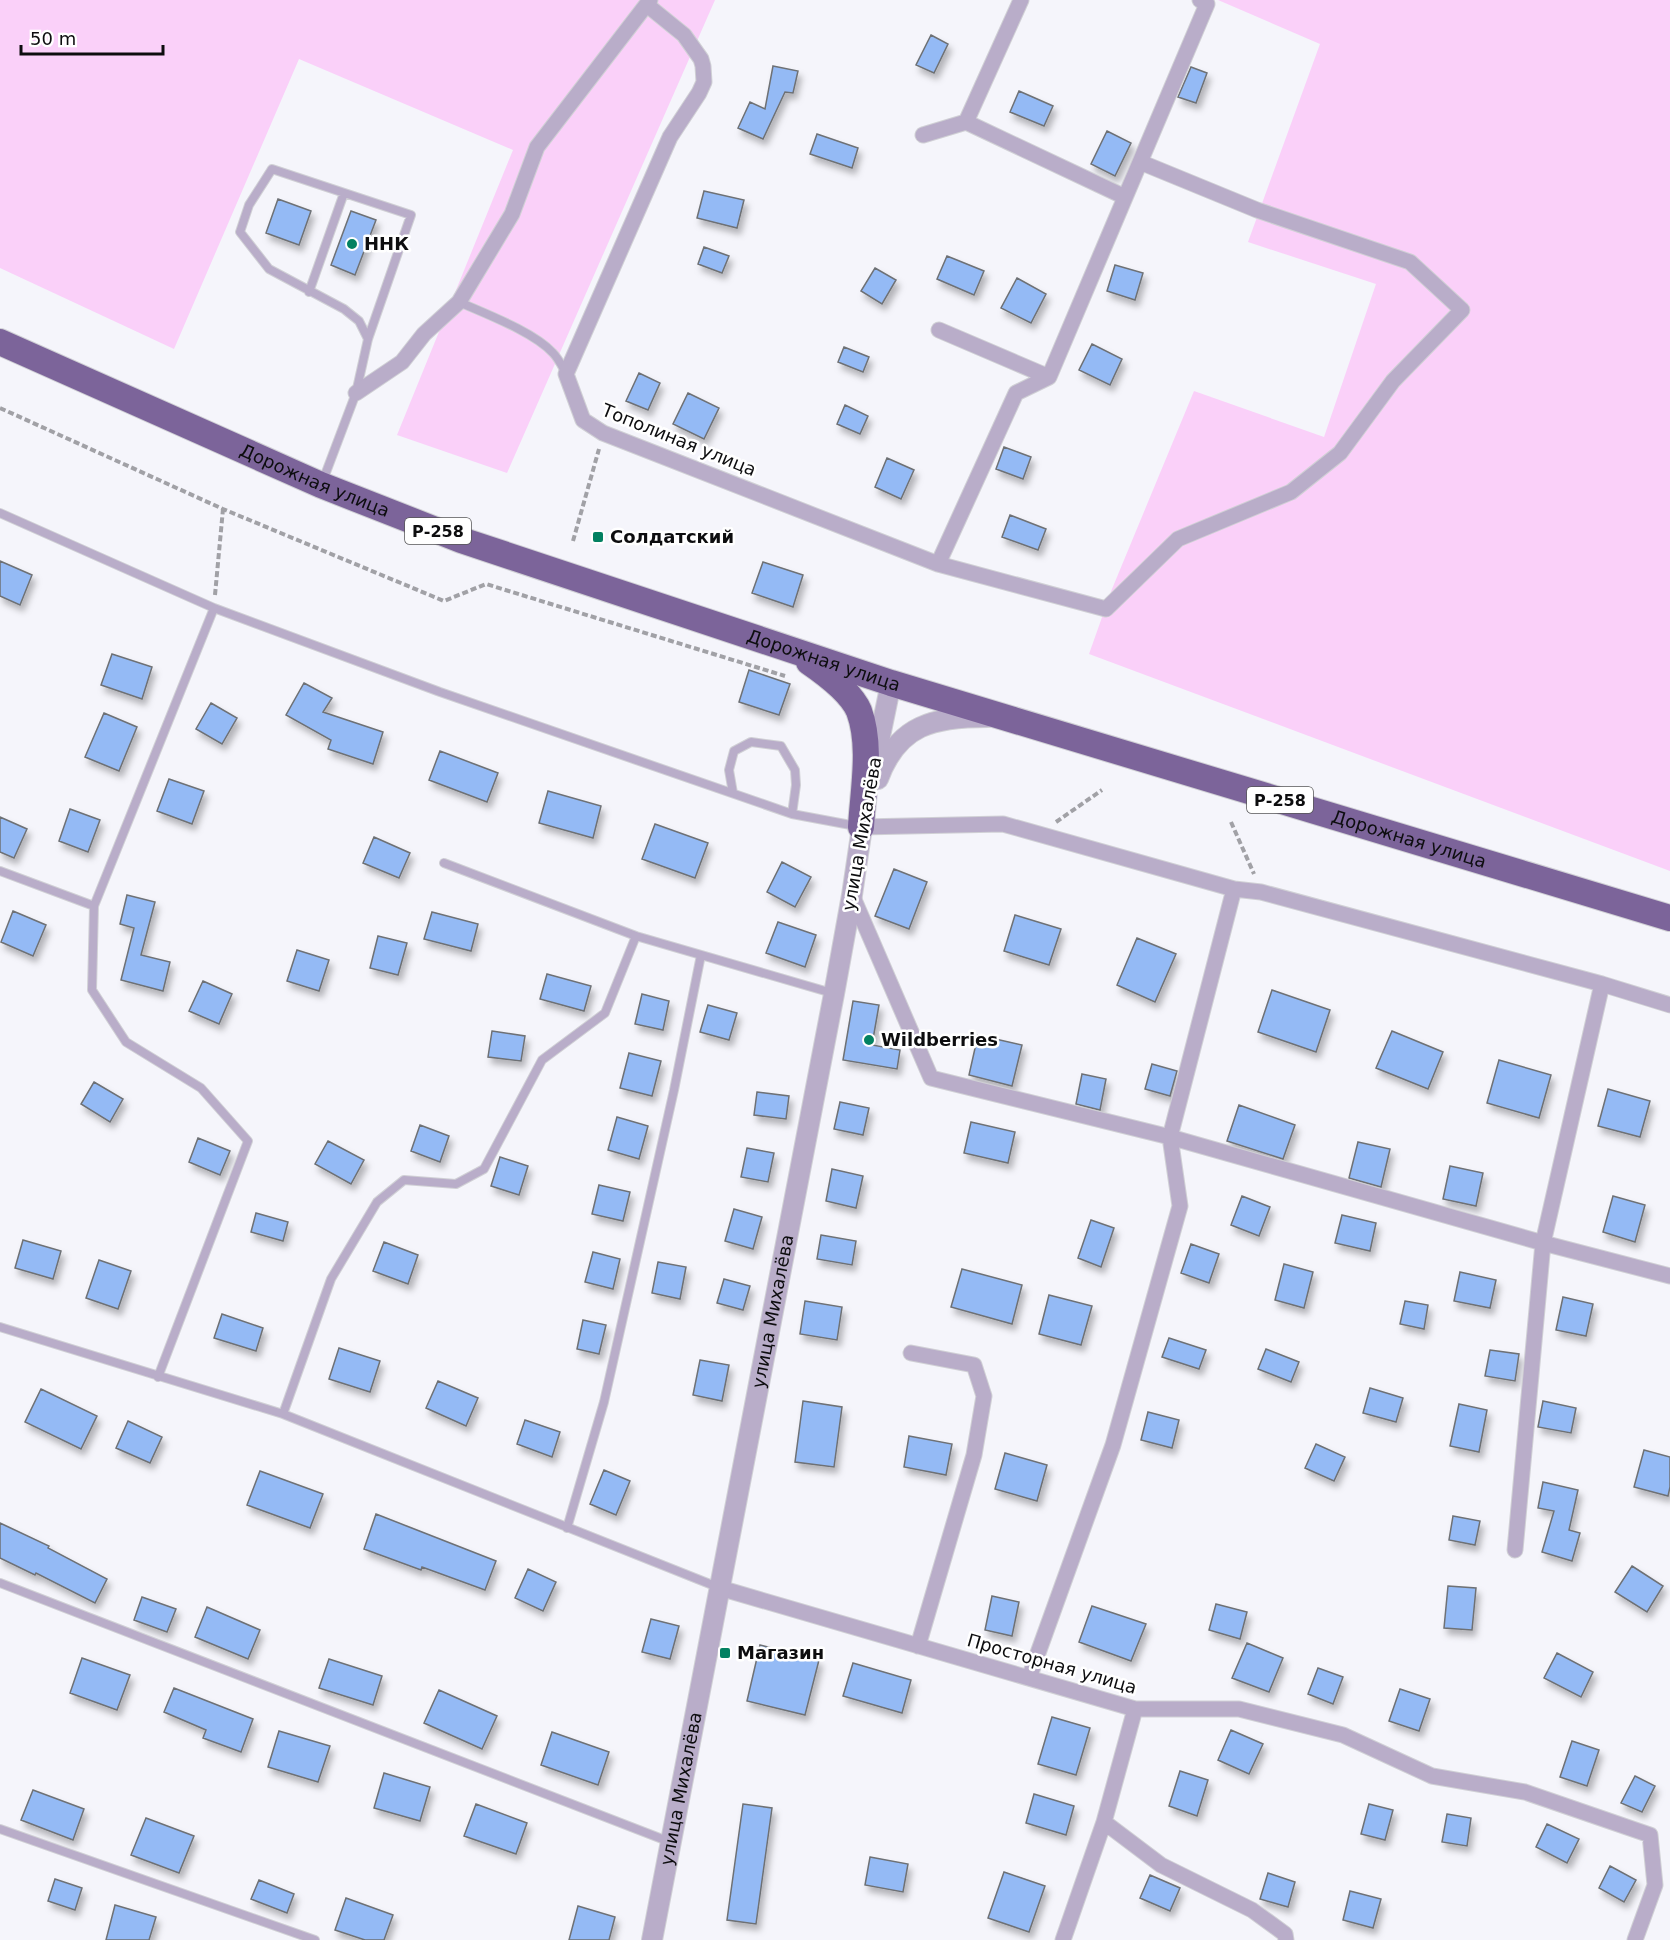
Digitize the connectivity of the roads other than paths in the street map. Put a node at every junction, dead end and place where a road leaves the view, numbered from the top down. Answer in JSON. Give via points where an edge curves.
{"nodes":[{"id":1,"x":1021,"y":0,"type":"edge"},
{"id":2,"x":1200,"y":0,"type":"edge"},
{"id":3,"x":649,"y":3,"type":"edge"},
{"id":4,"x":966,"y":122,"type":"junction"},
{"id":5,"x":923,"y":135,"type":"dead end"},
{"id":6,"x":1140,"y":162,"type":"junction"},
{"id":7,"x":344,"y":193,"type":"junction"},
{"id":8,"x":1125,"y":197,"type":"junction"},
{"id":9,"x":309,"y":292,"type":"junction"},
{"id":10,"x":459,"y":302,"type":"junction"},
{"id":11,"x":939,"y":330,"type":"dead end"},
{"id":12,"x":368,"y":339,"type":"junction"},
{"id":13,"x":0,"y":342,"type":"edge"},
{"id":14,"x":566,"y":374,"type":"junction"},
{"id":15,"x":1049,"y":377,"type":"junction"},
{"id":16,"x":356,"y":393,"type":"junction"},
{"id":17,"x":321,"y":485,"type":"junction"},
{"id":18,"x":0,"y":513,"type":"edge"},
{"id":19,"x":938,"y":564,"type":"junction"},
{"id":20,"x":214,"y":608,"type":"junction"},
{"id":21,"x":785,"y":648,"type":"junction"},
{"id":22,"x":891,"y":682,"type":"junction"},
{"id":23,"x":1003,"y":717,"type":"junction"},
{"id":24,"x":733,"y":794,"type":"junction"},
{"id":25,"x":792,"y":814,"type":"junction"},
{"id":26,"x":861,"y":827,"type":"junction"},
{"id":27,"x":444,"y":863,"type":"dead end"},
{"id":28,"x":0,"y":871,"type":"edge"},
{"id":29,"x":1234,"y":890,"type":"junction"},
{"id":30,"x":852,"y":895,"type":"junction"},
{"id":31,"x":94,"y":906,"type":"junction"},
{"id":32,"x":1670,"y":918,"type":"edge"},
{"id":33,"x":636,"y":936,"type":"junction"},
{"id":34,"x":701,"y":955,"type":"junction"},
{"id":35,"x":1602,"y":984,"type":"junction"},
{"id":36,"x":834,"y":994,"type":"junction"},
{"id":37,"x":1670,"y":1005,"type":"edge"},
{"id":38,"x":1170,"y":1137,"type":"junction"},
{"id":39,"x":1543,"y":1243,"type":"junction"},
{"id":40,"x":1670,"y":1276,"type":"edge"},
{"id":41,"x":0,"y":1327,"type":"edge"},
{"id":42,"x":911,"y":1353,"type":"dead end"},
{"id":43,"x":158,"y":1377,"type":"junction"},
{"id":44,"x":283,"y":1414,"type":"junction"},
{"id":45,"x":567,"y":1528,"type":"junction"},
{"id":46,"x":1515,"y":1550,"type":"dead end"},
{"id":47,"x":0,"y":1583,"type":"edge"},
{"id":48,"x":720,"y":1588,"type":"junction"},
{"id":49,"x":918,"y":1646,"type":"junction"},
{"id":50,"x":1029,"y":1678,"type":"junction"},
{"id":51,"x":1135,"y":1709,"type":"junction"},
{"id":52,"x":1104,"y":1822,"type":"junction"},
{"id":53,"x":0,"y":1829,"type":"edge"},
{"id":54,"x":671,"y":1843,"type":"junction"},
{"id":55,"x":315,"y":1940,"type":"edge"},
{"id":56,"x":652,"y":1940,"type":"edge"},
{"id":57,"x":1063,"y":1940,"type":"edge"},
{"id":58,"x":1286,"y":1940,"type":"edge"},
{"id":59,"x":1635,"y":1940,"type":"edge"}],
"edges":[{"from":1,"to":4,"type":"street"},
{"from":2,"to":6,"type":"street","via":[[1207,4]]},
{"from":3,"to":10,"type":"street","via":[[537,147],[513,214]]},
{"from":3,"to":14,"type":"street","via":[[684,35],[701,59],[704,82],[670,137]]},
{"from":4,"to":5,"type":"street"},
{"from":4,"to":8,"type":"street"},
{"from":6,"to":8,"type":"street"},
{"from":6,"to":19,"type":"street","name":"Тополиная улица","via":[[1257,210],[1410,262],[1462,310],[1393,381],[1340,453],[1291,492],[1178,539],[1106,609]]},
{"from":7,"to":9,"type":"lane"},
{"from":7,"to":9,"type":"lane","via":[[272,169],[249,206],[240,232],[269,269]]},
{"from":7,"to":12,"type":"lane","via":[[411,215]]},
{"from":8,"to":15,"type":"street"},
{"from":9,"to":12,"type":"lane","via":[[344,309],[359,321]]},
{"from":10,"to":14,"type":"lane","via":[[536,339],[554,353]]},
{"from":10,"to":16,"type":"street","via":[[424,334],[402,362]]},
{"from":11,"to":15,"type":"street"},
{"from":12,"to":16,"type":"lane"},
{"from":13,"to":17,"type":"highway","name":"Дорожная улица","number":"Р-258"},
{"from":14,"to":19,"type":"street","name":"Тополиная улица","via":[[583,420],[603,433]]},
{"from":15,"to":19,"type":"street","via":[[1016,393]]},
{"from":16,"to":17,"type":"lane"},
{"from":17,"to":21,"type":"highway","name":"Дорожная улица","number":"Р-258","via":[[461,540]]},
{"from":18,"to":20,"type":"lane"},
{"from":20,"to":24,"type":"lane"},
{"from":20,"to":31,"type":"lane"},
{"from":21,"to":22,"type":"highway","name":"Дорожная улица","number":"Р-258"},
{"from":21,"to":26,"type":"highway","via":[[820,669],[858,708],[865,735]]},
{"from":22,"to":23,"type":"highway","name":"Дорожная улица","number":"Р-258"},
{"from":22,"to":26,"type":"street","name":"улица Михалёва"},
{"from":23,"to":26,"type":"street","via":[[942,720],[916,728],[896,745],[881,770]]},
{"from":23,"to":32,"type":"highway","name":"Дорожная улица","number":"Р-258"},
{"from":24,"to":25,"type":"lane"},
{"from":24,"to":25,"type":"lane","via":[[729,770],[734,751],[751,742],[781,746],[795,770]]},
{"from":25,"to":26,"type":"lane"},
{"from":26,"to":29,"type":"street","via":[[1003,824]]},
{"from":26,"to":30,"type":"street","name":"улица Михалёва"},
{"from":27,"to":33,"type":"lane"},
{"from":28,"to":31,"type":"lane"},
{"from":29,"to":35,"type":"street","via":[[1261,892]]},
{"from":29,"to":38,"type":"street"},
{"from":30,"to":36,"type":"street","name":"улица Михалёва"},
{"from":30,"to":38,"type":"street","via":[[931,1077]]},
{"from":31,"to":43,"type":"lane","via":[[92,990],[126,1042],[201,1088],[248,1141]]},
{"from":33,"to":34,"type":"lane"},
{"from":33,"to":44,"type":"lane","via":[[604,1013],[542,1060],[484,1169],[456,1184],[404,1179],[376,1202],[331,1279]]},
{"from":34,"to":36,"type":"lane"},
{"from":34,"to":45,"type":"lane","via":[[603,1402]]},
{"from":35,"to":37,"type":"street"},
{"from":35,"to":39,"type":"street"},
{"from":36,"to":48,"type":"street","name":"улица Михалёва"},
{"from":38,"to":39,"type":"street"},
{"from":38,"to":50,"type":"street","via":[[1180,1206],[1113,1445]]},
{"from":39,"to":40,"type":"street"},
{"from":39,"to":46,"type":"street"},
{"from":41,"to":43,"type":"lane"},
{"from":42,"to":49,"type":"street","via":[[974,1365],[984,1396],[974,1455]]},
{"from":43,"to":44,"type":"lane"},
{"from":44,"to":45,"type":"lane"},
{"from":45,"to":48,"type":"lane"},
{"from":47,"to":54,"type":"lane"},
{"from":48,"to":49,"type":"street","name":"Просторная улица"},
{"from":48,"to":54,"type":"street","name":"улица Михалёва"},
{"from":49,"to":50,"type":"street","name":"Просторная улица"},
{"from":50,"to":51,"type":"street","name":"Просторная улица"},
{"from":51,"to":52,"type":"street"},
{"from":51,"to":59,"type":"street","name":"Просторная улица","via":[[1239,1709],[1343,1735],[1432,1776],[1525,1792],[1650,1835],[1656,1885]]},
{"from":52,"to":57,"type":"street"},
{"from":52,"to":58,"type":"street","via":[[1161,1865],[1252,1910],[1285,1934]]},
{"from":53,"to":55,"type":"lane"},
{"from":54,"to":56,"type":"street","name":"улица Михалёва"}]}
